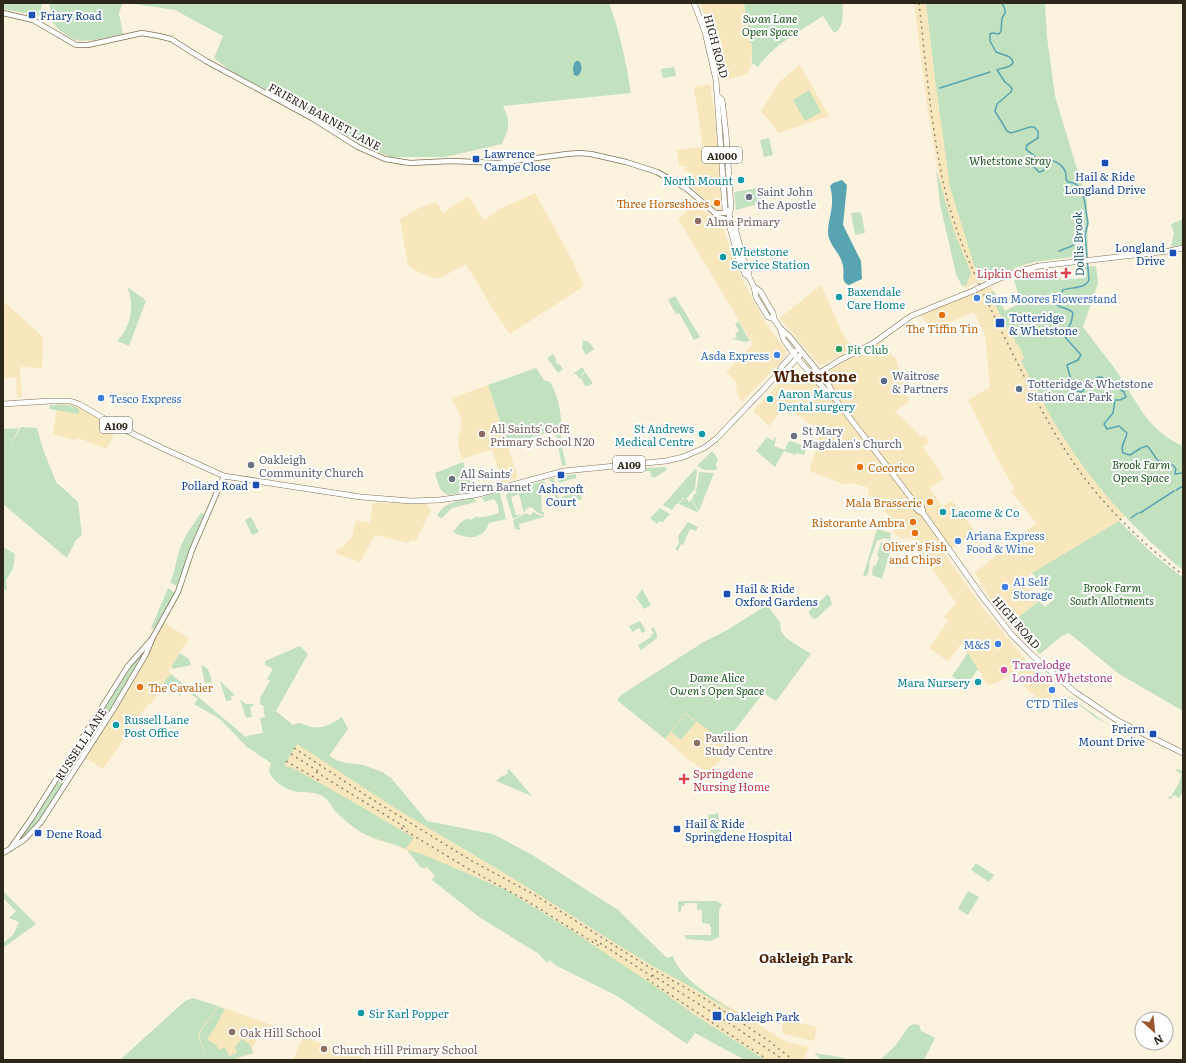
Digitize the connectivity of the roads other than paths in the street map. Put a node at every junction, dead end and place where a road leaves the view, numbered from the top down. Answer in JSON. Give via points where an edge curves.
{"nodes":[{"id":1,"x":694,"y":3,"type":"edge"},
{"id":2,"x":3,"y":13,"type":"edge"},
{"id":3,"x":729,"y":212,"type":"junction"},
{"id":4,"x":715,"y":213,"type":"junction"},
{"id":5,"x":730,"y":220,"type":"junction"},
{"id":6,"x":1183,"y":248,"type":"edge"},
{"id":7,"x":780,"y":328,"type":"junction"},
{"id":8,"x":800,"y":351,"type":"junction"},
{"id":9,"x":796,"y":356,"type":"junction"},
{"id":10,"x":818,"y":373,"type":"junction"},
{"id":11,"x":813,"y":376,"type":"junction"},
{"id":12,"x":836,"y":400,"type":"junction"},
{"id":13,"x":3,"y":404,"type":"edge"},
{"id":14,"x":224,"y":476,"type":"junction"},
{"id":15,"x":153,"y":638,"type":"junction"},
{"id":16,"x":93,"y":721,"type":"junction"},
{"id":17,"x":101,"y":727,"type":"junction"},
{"id":18,"x":1183,"y":753,"type":"edge"},
{"id":19,"x":64,"y":767,"type":"junction"},
{"id":20,"x":72,"y":773,"type":"junction"},
{"id":21,"x":10,"y":848,"type":"junction"},
{"id":22,"x":3,"y":854,"type":"edge"}],
"edges":[{"from":1,"to":3,"type":"main road","name":"HIGH ROAD","number":"A1000","via":[[705,32],[718,96],[722,100],[731,208]]},
{"from":2,"to":4,"type":"main road","name":"FRIERN BARNET LANE","via":[[33,20],[76,45],[88,45],[142,33],[171,39],[206,61],[312,118],[358,147],[385,159],[406,163],[498,163],[567,154],[591,154],[657,172],[687,189]]},
{"from":3,"to":4,"type":"main road"},
{"from":3,"to":5,"type":"main road","name":"HIGH ROAD","number":"A1000"},
{"from":4,"to":5,"type":"main road","name":"FRIERN BARNET LANE","via":[[719,218]]},
{"from":5,"to":7,"type":"main road","name":"HIGH ROAD","number":"A1000","via":[[730,232],[745,274],[760,291]]},
{"from":6,"to":10,"type":"main road","bridge":true,"via":[[1019,270],[911,316],[872,344]]},
{"from":7,"to":8,"type":"main road","name":"HIGH ROAD","number":"A1000"},
{"from":7,"to":9,"type":"main road","name":"HIGH ROAD","number":"A1000","via":[[784,340]]},
{"from":8,"to":9,"type":"main road","number":"A109"},
{"from":8,"to":10,"type":"main road","name":"HIGH ROAD","number":"A1000"},
{"from":9,"to":11,"type":"main road","name":"HIGH ROAD","number":"A1000"},
{"from":9,"to":14,"type":"main road","number":"A109","via":[[787,369],[776,377],[716,439],[698,451],[676,459],[564,471],[475,495],[439,500],[412,501],[360,497]]},
{"from":10,"to":11,"type":"main road"},
{"from":10,"to":12,"type":"main road","name":"HIGH ROAD","number":"A1000"},
{"from":11,"to":12,"type":"main road","name":"HIGH ROAD","number":"A1000"},
{"from":12,"to":18,"type":"main road","name":"HIGH ROAD","number":"A1000","via":[[1012,635],[1075,692],[1118,722]]},
{"from":13,"to":14,"type":"main road","number":"A109","via":[[70,401]]},
{"from":14,"to":15,"type":"main road","name":"RUSSELL LANE","via":[[192,550],[178,592]]},
{"from":15,"to":16,"type":"main road","name":"RUSSELL LANE","via":[[128,666]]},
{"from":15,"to":17,"type":"main road","name":"RUSSELL LANE","via":[[146,654]]},
{"from":16,"to":17,"type":"main road"},
{"from":16,"to":19,"type":"main road","name":"RUSSELL LANE"},
{"from":17,"to":20,"type":"main road","name":"RUSSELL LANE"},
{"from":19,"to":20,"type":"main road"},
{"from":19,"to":21,"type":"main road","name":"RUSSELL LANE"},
{"from":20,"to":21,"type":"main road","name":"RUSSELL LANE","via":[[40,822],[24,840]]},
{"from":21,"to":22,"type":"main road","name":"RUSSELL LANE"}]}
